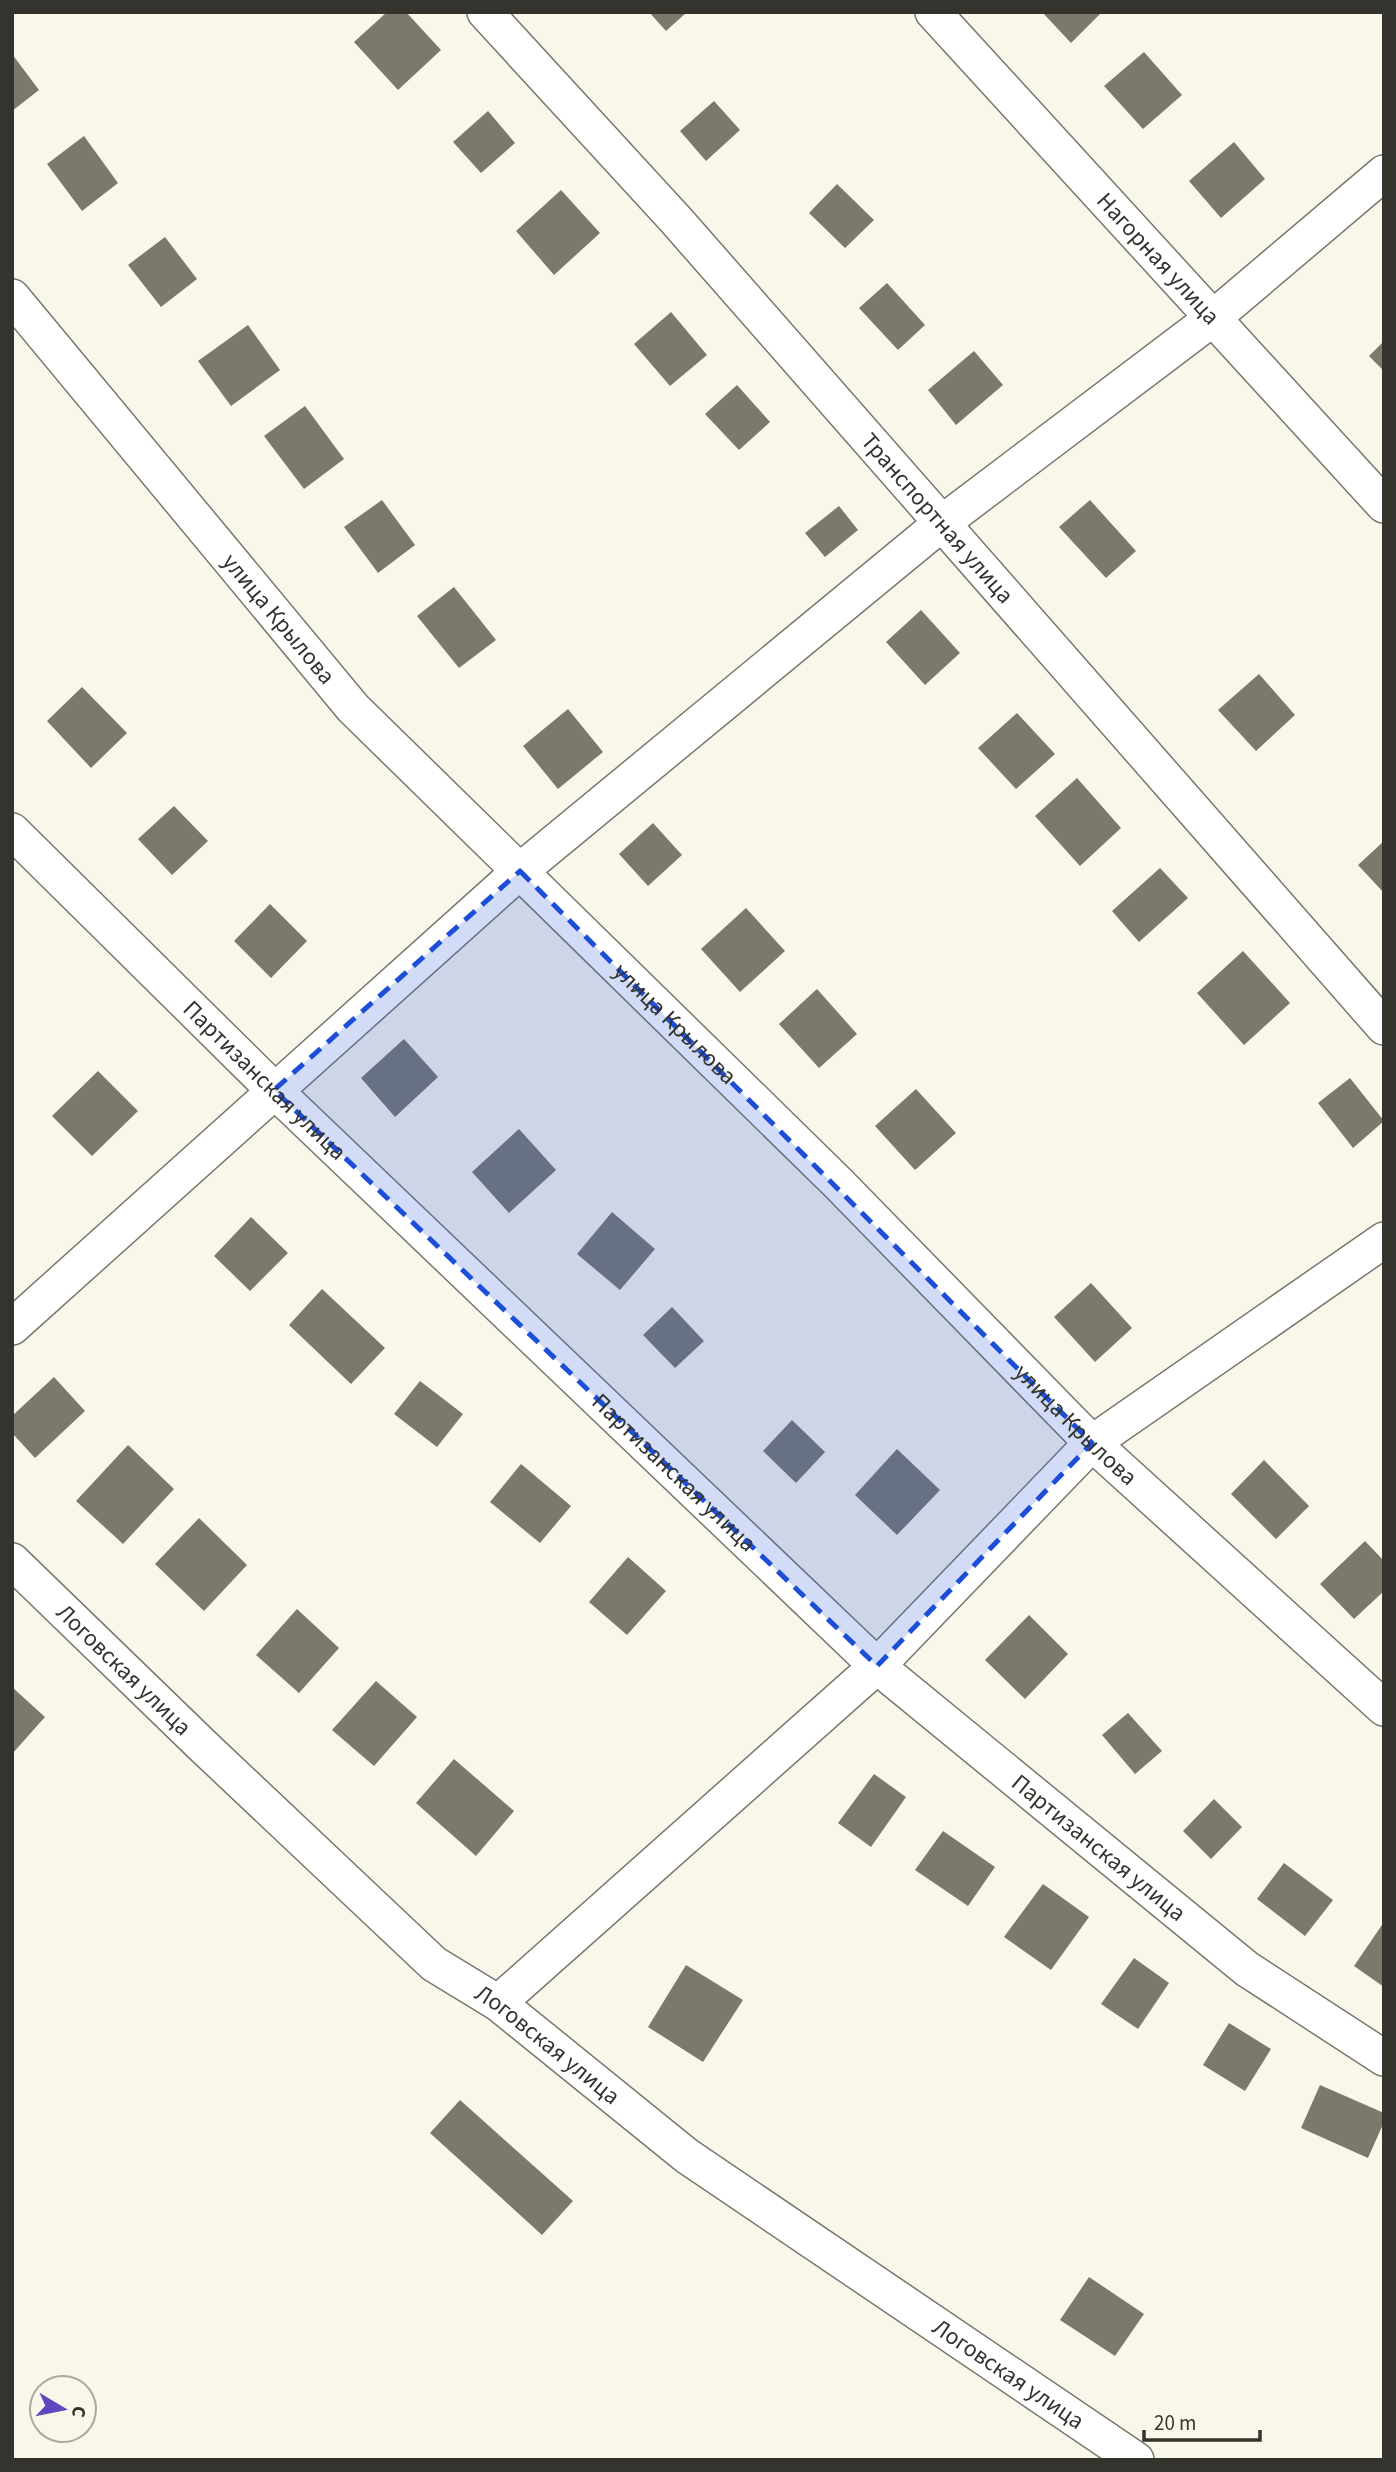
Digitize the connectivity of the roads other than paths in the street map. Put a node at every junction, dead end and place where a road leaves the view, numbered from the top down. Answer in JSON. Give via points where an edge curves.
{"nodes":[{"id":1,"x":485,"y":12,"type":"edge"},
{"id":2,"x":933,"y":12,"type":"edge"},
{"id":3,"x":1384,"y":173,"type":"edge"},
{"id":4,"x":12,"y":297,"type":"edge"},
{"id":5,"x":1213,"y":318,"type":"junction"},
{"id":6,"x":1384,"y":505,"type":"edge"},
{"id":7,"x":942,"y":523,"type":"junction"},
{"id":8,"x":12,"y":831,"type":"edge"},
{"id":9,"x":520,"y":871,"type":"junction"},
{"id":10,"x":1384,"y":1027,"type":"edge"},
{"id":11,"x":274,"y":1090,"type":"junction"},
{"id":12,"x":1384,"y":1240,"type":"edge"},
{"id":13,"x":12,"y":1327,"type":"edge"},
{"id":14,"x":1092,"y":1443,"type":"junction"},
{"id":15,"x":12,"y":1561,"type":"edge"},
{"id":16,"x":877,"y":1666,"type":"junction"},
{"id":17,"x":1384,"y":1707,"type":"edge"},
{"id":18,"x":498,"y":2003,"type":"junction"},
{"id":19,"x":1384,"y":2058,"type":"edge"},
{"id":20,"x":1136,"y":2460,"type":"edge"}],
"edges":[{"from":1,"to":7,"type":"street","name":"Транспортная улица","via":[[676,220]]},
{"from":2,"to":5,"type":"street","name":"Нагорная улица"},
{"from":3,"to":5,"type":"street"},
{"from":4,"to":9,"type":"street","name":"улица Крылова","via":[[353,708]]},
{"from":5,"to":6,"type":"street","name":"Нагорная улица"},
{"from":5,"to":7,"type":"street"},
{"from":7,"to":9,"type":"street"},
{"from":7,"to":10,"type":"street","name":"Транспортная улица"},
{"from":8,"to":11,"type":"street","name":"Партизанская улица"},
{"from":9,"to":11,"type":"street"},
{"from":9,"to":14,"type":"street","name":"улица Крылова","via":[[838,1183]]},
{"from":11,"to":13,"type":"street"},
{"from":11,"to":16,"type":"street","name":"Партизанская улица"},
{"from":12,"to":14,"type":"street"},
{"from":14,"to":16,"type":"street"},
{"from":14,"to":17,"type":"street","name":"улица Крылова"},
{"from":15,"to":18,"type":"street","name":"Логовская улица","via":[[435,1964]]},
{"from":16,"to":18,"type":"street"},
{"from":16,"to":19,"type":"street","name":"Партизанская улица","via":[[1247,1969]]},
{"from":18,"to":20,"type":"street","name":"Логовская улица","via":[[687,2155]]}]}
